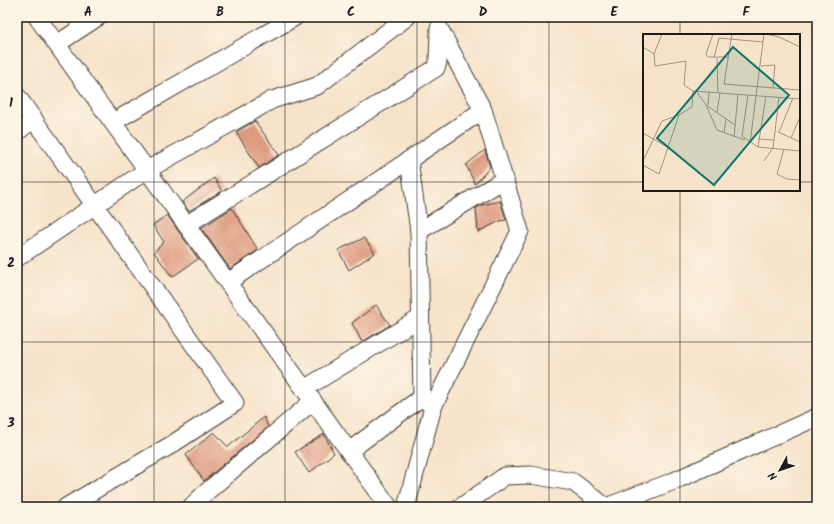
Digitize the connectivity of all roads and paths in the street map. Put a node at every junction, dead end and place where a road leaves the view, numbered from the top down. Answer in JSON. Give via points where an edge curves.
{"nodes":[{"id":1,"x":37,"y":17,"type":"edge"},
{"id":2,"x":98,"y":17,"type":"edge"},
{"id":3,"x":295,"y":17,"type":"edge"},
{"id":4,"x":407,"y":17,"type":"edge"},
{"id":5,"x":439,"y":23,"type":"edge"},
{"id":6,"x":57,"y":44,"type":"junction"},
{"id":7,"x":17,"y":96,"type":"edge"},
{"id":8,"x":483,"y":110,"type":"junction"},
{"id":9,"x":34,"y":119,"type":"junction"},
{"id":10,"x":113,"y":122,"type":"junction"},
{"id":11,"x":17,"y":132,"type":"edge"},
{"id":12,"x":409,"y":160,"type":"junction"},
{"id":13,"x":147,"y":170,"type":"junction"},
{"id":14,"x":504,"y":179,"type":"junction"},
{"id":15,"x":95,"y":205,"type":"junction"},
{"id":16,"x":186,"y":225,"type":"junction"},
{"id":17,"x":419,"y":231,"type":"junction"},
{"id":18,"x":17,"y":258,"type":"edge"},
{"id":19,"x":228,"y":282,"type":"junction"},
{"id":20,"x":420,"y":318,"type":"junction"},
{"id":21,"x":309,"y":395,"type":"junction"},
{"id":22,"x":428,"y":402,"type":"junction"},
{"id":23,"x":817,"y":417,"type":"edge"},
{"id":24,"x":349,"y":451,"type":"junction"},
{"id":25,"x":73,"y":505,"type":"edge"},
{"id":26,"x":191,"y":507,"type":"edge"},
{"id":27,"x":389,"y":507,"type":"edge"},
{"id":28,"x":406,"y":507,"type":"edge"},
{"id":29,"x":461,"y":507,"type":"edge"},
{"id":30,"x":607,"y":507,"type":"edge"}],
"edges":[{"from":1,"to":6,"type":"street"},
{"from":2,"to":6,"type":"street"},
{"from":3,"to":10,"type":"street"},
{"from":4,"to":13,"type":"street","via":[[317,86],[272,100]]},
{"from":5,"to":8,"type":"street"},
{"from":5,"to":16,"type":"street","via":[[436,68]]},
{"from":6,"to":10,"type":"street"},
{"from":7,"to":9,"type":"street"},
{"from":8,"to":12,"type":"street"},
{"from":8,"to":14,"type":"street"},
{"from":9,"to":11,"type":"street"},
{"from":9,"to":15,"type":"street"},
{"from":10,"to":13,"type":"street"},
{"from":12,"to":17,"type":"street"},
{"from":12,"to":19,"type":"street"},
{"from":13,"to":15,"type":"street"},
{"from":13,"to":16,"type":"street"},
{"from":14,"to":17,"type":"street"},
{"from":14,"to":22,"type":"street","via":[[520,231]]},
{"from":15,"to":18,"type":"street"},
{"from":15,"to":25,"type":"street","via":[[235,403]]},
{"from":16,"to":19,"type":"street"},
{"from":17,"to":20,"type":"street"},
{"from":19,"to":21,"type":"street"},
{"from":20,"to":21,"type":"street"},
{"from":20,"to":22,"type":"street"},
{"from":21,"to":24,"type":"street"},
{"from":21,"to":26,"type":"street"},
{"from":22,"to":24,"type":"street"},
{"from":22,"to":28,"type":"street"},
{"from":23,"to":30,"type":"street","via":[[674,481]]},
{"from":24,"to":27,"type":"street"},
{"from":29,"to":30,"type":"street","via":[[505,476],[531,475],[573,482]]}]}
